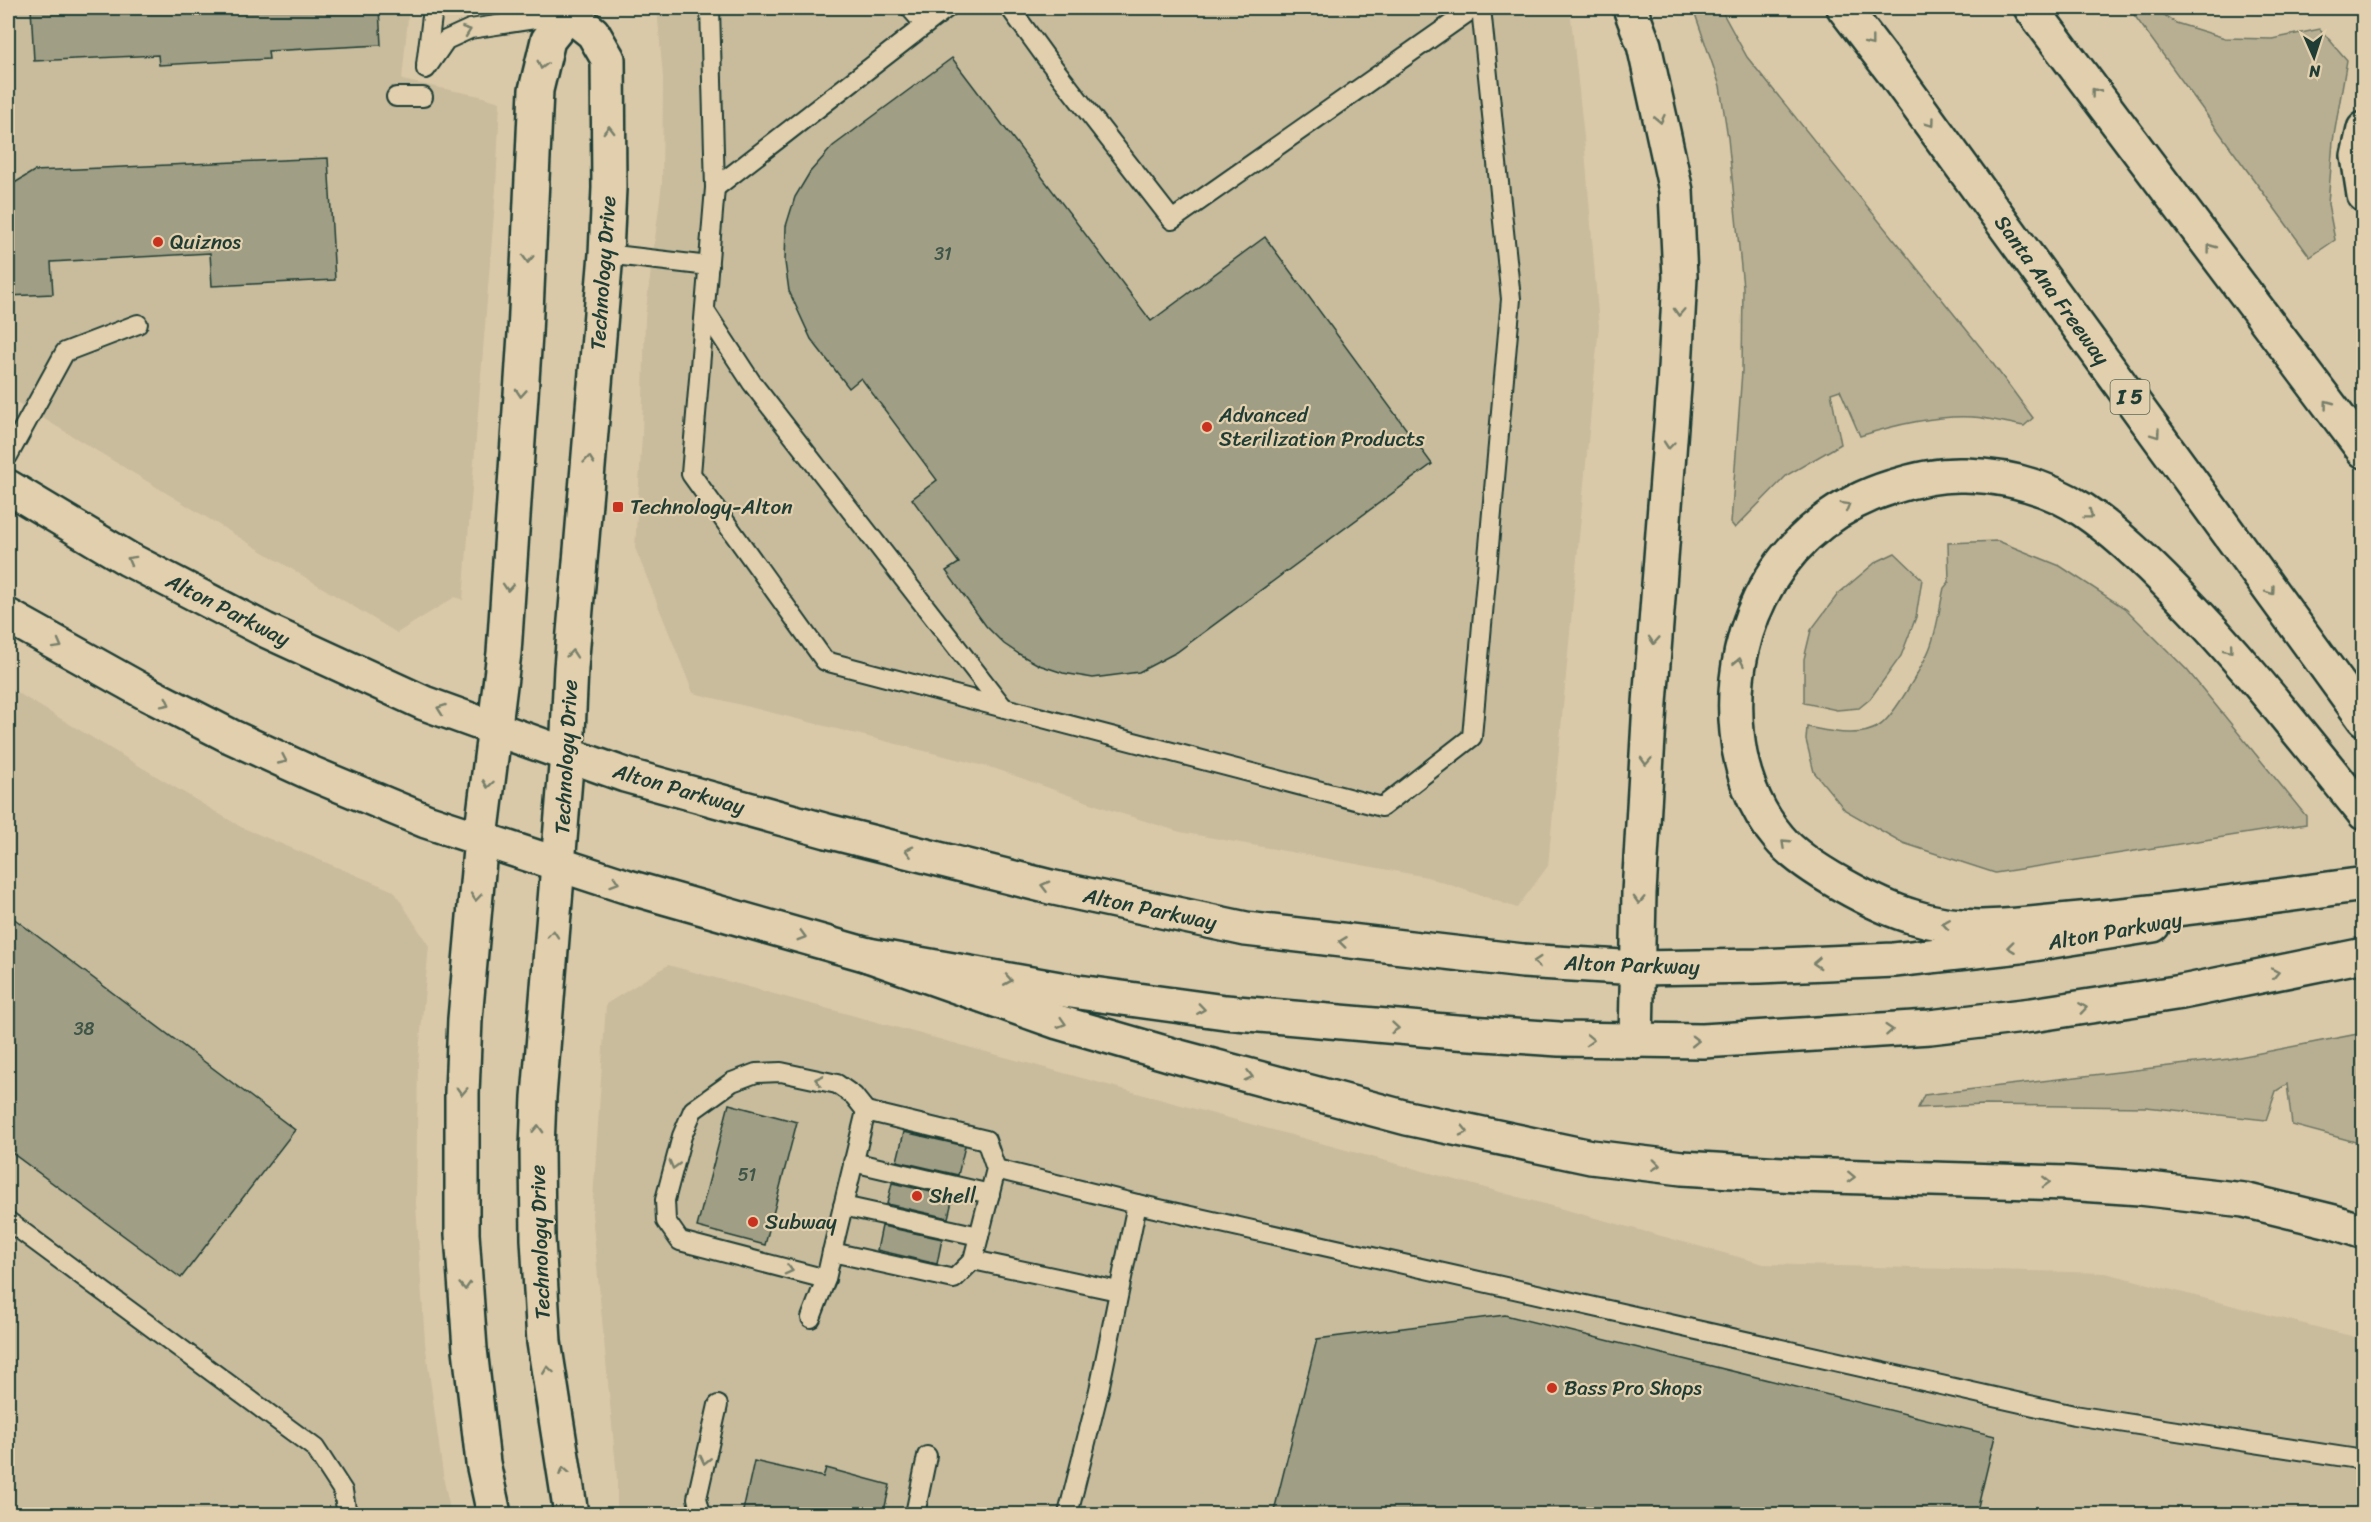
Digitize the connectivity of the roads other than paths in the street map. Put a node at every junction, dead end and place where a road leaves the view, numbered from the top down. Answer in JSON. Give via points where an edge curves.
{"nodes":[{"id":1,"x":433,"y":8,"type":"edge"},
{"id":2,"x":710,"y":8,"type":"edge"},
{"id":3,"x":910,"y":8,"type":"edge"},
{"id":4,"x":947,"y":8,"type":"edge"},
{"id":5,"x":1010,"y":8,"type":"edge"},
{"id":6,"x":1474,"y":8,"type":"edge"},
{"id":7,"x":1481,"y":8,"type":"edge"},
{"id":8,"x":1630,"y":8,"type":"edge"},
{"id":9,"x":1844,"y":8,"type":"edge"},
{"id":10,"x":2031,"y":8,"type":"edge"},
{"id":11,"x":568,"y":11,"type":"edge"},
{"id":12,"x":925,"y":25,"type":"junction"},
{"id":13,"x":396,"y":97,"type":"dead end"},
{"id":14,"x":423,"y":97,"type":"dead end"},
{"id":15,"x":2364,"y":129,"type":"edge"},
{"id":16,"x":715,"y":188,"type":"junction"},
{"id":17,"x":2364,"y":195,"type":"edge"},
{"id":18,"x":606,"y":254,"type":"junction"},
{"id":19,"x":708,"y":266,"type":"junction"},
{"id":20,"x":705,"y":311,"type":"junction"},
{"id":21,"x":138,"y":324,"type":"dead end"},
{"id":22,"x":2364,"y":451,"type":"edge"},
{"id":23,"x":8,"y":456,"type":"edge"},
{"id":24,"x":8,"y":487,"type":"edge"},
{"id":25,"x":8,"y":615,"type":"edge"},
{"id":26,"x":1003,"y":707,"type":"junction"},
{"id":27,"x":2364,"y":719,"type":"edge"},
{"id":28,"x":496,"y":729,"type":"junction"},
{"id":29,"x":567,"y":754,"type":"junction"},
{"id":30,"x":2364,"y":813,"type":"edge"},
{"id":31,"x":481,"y":838,"type":"junction"},
{"id":32,"x":559,"y":864,"type":"junction"},
{"id":33,"x":2361,"y":885,"type":"edge"},
{"id":34,"x":868,"y":955,"type":"junction"},
{"id":35,"x":2364,"y":955,"type":"edge"},
{"id":36,"x":1638,"y":968,"type":"junction"},
{"id":37,"x":1636,"y":1041,"type":"junction"},
{"id":38,"x":866,"y":1111,"type":"junction"},
{"id":39,"x":854,"y":1162,"type":"junction"},
{"id":40,"x":996,"y":1169,"type":"junction"},
{"id":41,"x":990,"y":1194,"type":"junction"},
{"id":42,"x":1137,"y":1204,"type":"junction"},
{"id":43,"x":843,"y":1206,"type":"junction"},
{"id":44,"x":8,"y":1221,"type":"edge"},
{"id":45,"x":2364,"y":1232,"type":"edge"},
{"id":46,"x":979,"y":1236,"type":"junction"},
{"id":47,"x":832,"y":1252,"type":"junction"},
{"id":48,"x":973,"y":1260,"type":"junction"},
{"id":49,"x":826,"y":1279,"type":"junction"},
{"id":50,"x":1118,"y":1291,"type":"junction"},
{"id":51,"x":810,"y":1318,"type":"dead end"},
{"id":52,"x":718,"y":1404,"type":"dead end"},
{"id":53,"x":927,"y":1456,"type":"dead end"},
{"id":54,"x":2364,"y":1460,"type":"edge"},
{"id":55,"x":347,"y":1515,"type":"edge"},
{"id":56,"x":494,"y":1515,"type":"edge"},
{"id":57,"x":571,"y":1515,"type":"edge"},
{"id":58,"x":701,"y":1515,"type":"edge"},
{"id":59,"x":915,"y":1515,"type":"edge"},
{"id":60,"x":1068,"y":1515,"type":"edge"}],
"edges":[{"from":1,"to":11,"type":"lane","one_way":true,"via":[[426,69],[446,40],[470,28]]},
{"from":2,"to":16,"type":"lane"},
{"from":3,"to":12,"type":"lane"},
{"from":4,"to":12,"type":"lane"},
{"from":5,"to":6,"type":"lane","via":[[1172,220]]},
{"from":7,"to":26,"type":"lane","via":[[1511,299],[1472,736],[1382,807]]},
{"from":8,"to":36,"type":"main road","one_way":true,"via":[[1644,45],[1676,191],[1680,277],[1650,703]]},
{"from":9,"to":27,"type":"main road","name":"Santa Ana Freeway","number":"I 5","one_way":true},
{"from":22,"to":10,"type":"main road","one_way":true},
{"from":18,"to":11,"type":"main road","name":"Technology Drive","one_way":true,"via":[[608,59],[592,33]]},
{"from":11,"to":28,"type":"main road","one_way":true,"via":[[548,40],[536,90],[525,334]]},
{"from":12,"to":16,"type":"lane"},
{"from":13,"to":14,"type":"lane"},
{"from":15,"to":17,"type":"main road","via":[[2358,156]]},
{"from":16,"to":19,"type":"lane"},
{"from":18,"to":19,"type":"lane"},
{"from":29,"to":18,"type":"main road","name":"Technology Drive","one_way":true},
{"from":19,"to":20,"type":"lane"},
{"from":20,"to":26,"type":"lane","via":[[752,382]]},
{"from":20,"to":26,"type":"lane","via":[[691,474],[825,661]]},
{"from":21,"to":23,"type":"lane","via":[[65,352]]},
{"from":28,"to":24,"type":"main road","name":"Alton Parkway","one_way":true,"via":[[424,703],[265,630],[129,559]]},
{"from":25,"to":31,"type":"main road","one_way":true,"via":[[230,736],[417,817]]},
{"from":28,"to":29,"type":"main road","name":"Alton Parkway"},
{"from":28,"to":31,"type":"main road","one_way":true},
{"from":29,"to":32,"type":"main road","name":"Technology Drive"},
{"from":36,"to":29,"type":"main road","name":"Alton Parkway","one_way":true,"via":[[1523,961],[1246,929],[1050,887],[827,831],[625,775]]},
{"from":33,"to":30,"type":"main road","one_way":true,"via":[[2133,915],[1972,928],[1940,924],[1880,904],[1813,867],[1781,841],[1751,792],[1734,708],[1746,630],[1780,564],[1804,537],[1857,500],[1912,480],[1946,474],[1982,475],[2037,487],[2081,509],[2138,553],[2214,631]]},
{"from":31,"to":32,"type":"main road"},
{"from":31,"to":56,"type":"main road","one_way":true,"via":[[465,1019],[462,1234],[470,1349],[483,1463]]},
{"from":32,"to":34,"type":"main road","one_way":true},
{"from":57,"to":32,"type":"main road","name":"Technology Drive","one_way":true,"via":[[544,1342],[537,1192],[539,1097]]},
{"from":33,"to":36,"type":"main road","name":"Alton Parkway","one_way":true,"via":[[2134,929],[1956,954],[1772,966]]},
{"from":34,"to":37,"type":"main road","one_way":true,"via":[[1071,991],[1236,1013],[1456,1032]]},
{"from":34,"to":45,"type":"main road","one_way":true,"via":[[1058,1022],[1172,1055],[1407,1119],[1591,1157],[1682,1168],[1798,1175],[2140,1188],[2244,1200]]},
{"from":37,"to":35,"type":"main road","one_way":true,"via":[[1849,1033],[2032,1016]]},
{"from":36,"to":37,"type":"main road"},
{"from":38,"to":39,"type":"lane"},
{"from":38,"to":40,"type":"lane","via":[[986,1140]]},
{"from":38,"to":49,"type":"lane","one_way":true,"via":[[837,1084],[781,1072],[756,1073],[732,1082],[693,1110],[665,1200],[666,1221],[680,1241]]},
{"from":39,"to":41,"type":"lane"},
{"from":39,"to":43,"type":"lane"},
{"from":40,"to":41,"type":"lane"},
{"from":40,"to":42,"type":"lane"},
{"from":41,"to":46,"type":"lane"},
{"from":42,"to":50,"type":"lane"},
{"from":42,"to":54,"type":"lane","via":[[2074,1415]]},
{"from":43,"to":46,"type":"lane"},
{"from":43,"to":47,"type":"lane"},
{"from":44,"to":55,"type":"lane","via":[[315,1449],[343,1491]]},
{"from":46,"to":48,"type":"lane"},
{"from":47,"to":48,"type":"lane","via":[[954,1279]]},
{"from":47,"to":49,"type":"lane"},
{"from":48,"to":50,"type":"lane"},
{"from":49,"to":51,"type":"lane"},
{"from":50,"to":60,"type":"lane","via":[[1099,1390]]},
{"from":52,"to":58,"type":"lane","one_way":true,"via":[[697,1498]]},
{"from":53,"to":59,"type":"lane"}]}
